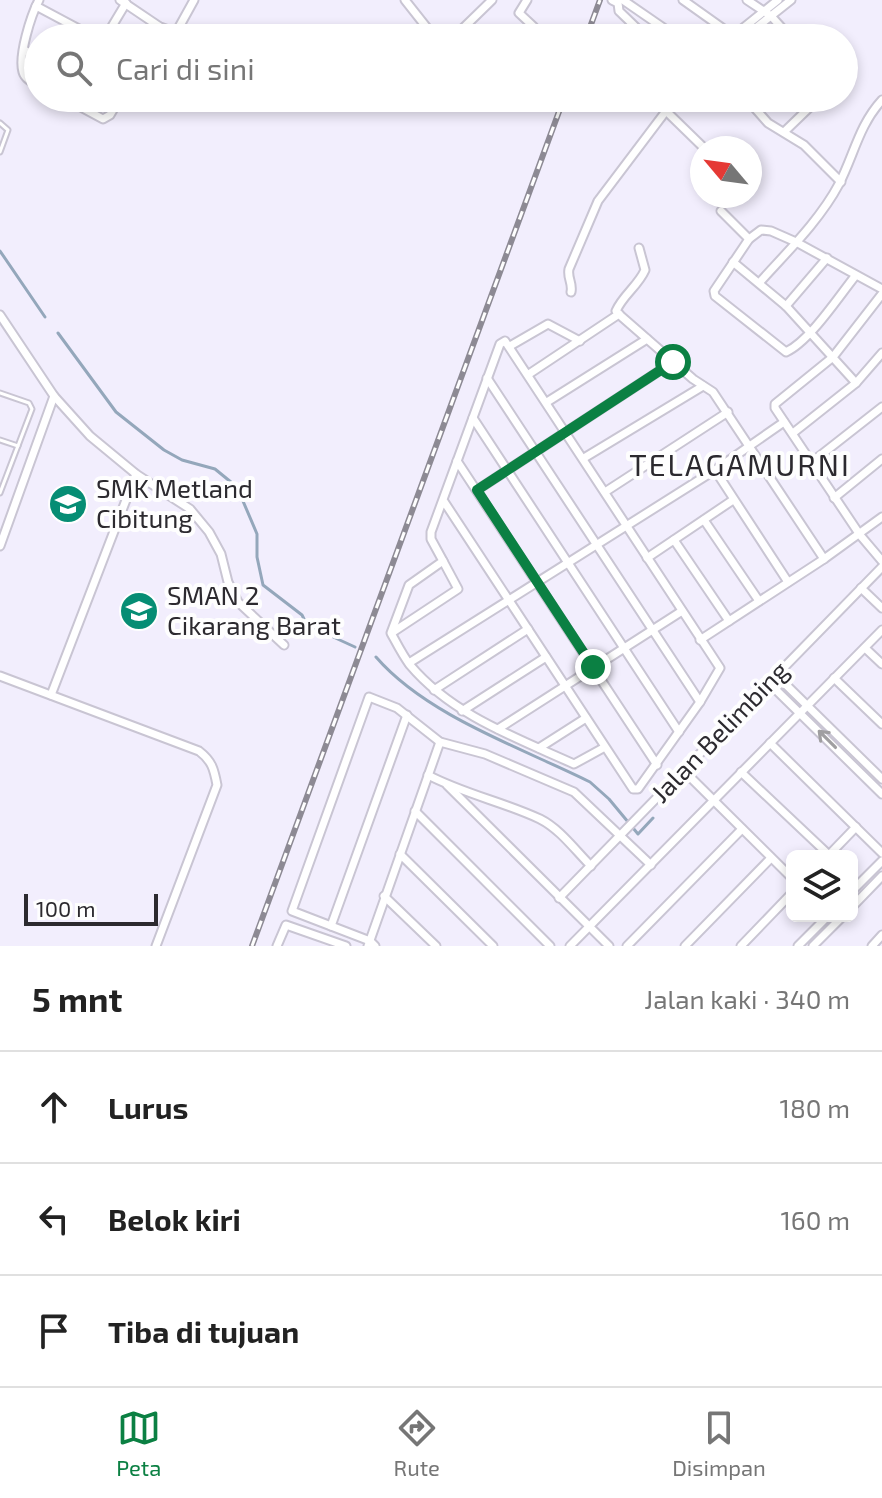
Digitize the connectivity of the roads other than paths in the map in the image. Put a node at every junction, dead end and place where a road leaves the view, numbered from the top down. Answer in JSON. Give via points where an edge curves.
{"nodes":[{"id":1,"x":194,"y":0,"type":"edge"},
{"id":2,"x":405,"y":0,"type":"edge"},
{"id":3,"x":492,"y":0,"type":"edge"},
{"id":4,"x":527,"y":0,"type":"edge"},
{"id":5,"x":612,"y":0,"type":"edge"},
{"id":6,"x":623,"y":0,"type":"edge"},
{"id":7,"x":683,"y":0,"type":"edge"},
{"id":8,"x":747,"y":0,"type":"edge"},
{"id":9,"x":778,"y":0,"type":"edge"},
{"id":10,"x":791,"y":0,"type":"edge"},
{"id":11,"x":123,"y":2,"type":"edge"},
{"id":12,"x":38,"y":3,"type":"edge"},
{"id":13,"x":767,"y":14,"type":"junction"},
{"id":14,"x":32,"y":24,"type":"edge"},
{"id":15,"x":73,"y":24,"type":"edge"},
{"id":16,"x":112,"y":24,"type":"edge"},
{"id":17,"x":156,"y":24,"type":"edge"},
{"id":18,"x":180,"y":24,"type":"edge"},
{"id":19,"x":424,"y":24,"type":"edge"},
{"id":20,"x":467,"y":24,"type":"edge"},
{"id":21,"x":531,"y":24,"type":"edge"},
{"id":22,"x":632,"y":24,"type":"edge"},
{"id":23,"x":658,"y":24,"type":"edge"},
{"id":24,"x":716,"y":24,"type":"edge"},
{"id":25,"x":754,"y":24,"type":"edge"},
{"id":26,"x":777,"y":24,"type":"edge"},
{"id":27,"x":24,"y":50,"type":"edge"},
{"id":28,"x":24,"y":74,"type":"edge"},
{"id":29,"x":882,"y":100,"type":"edge"},
{"id":30,"x":91,"y":112,"type":"edge"},
{"id":31,"x":111,"y":112,"type":"edge"},
{"id":32,"x":665,"y":112,"type":"edge"},
{"id":33,"x":667,"y":112,"type":"edge"},
{"id":34,"x":758,"y":112,"type":"edge"},
{"id":35,"x":805,"y":112,"type":"edge"},
{"id":36,"x":0,"y":123,"type":"edge"},
{"id":37,"x":784,"y":132,"type":"junction"},
{"id":38,"x":692,"y":136,"type":"edge"},
{"id":39,"x":0,"y":152,"type":"edge"},
{"id":40,"x":841,"y":182,"type":"junction"},
{"id":41,"x":721,"y":211,"type":"dead end"},
{"id":42,"x":749,"y":239,"type":"junction"},
{"id":43,"x":796,"y":242,"type":"junction"},
{"id":44,"x":639,"y":248,"type":"dead end"},
{"id":45,"x":827,"y":258,"type":"junction"},
{"id":46,"x":733,"y":262,"type":"junction"},
{"id":47,"x":856,"y":275,"type":"junction"},
{"id":48,"x":760,"y":282,"type":"junction"},
{"id":49,"x":571,"y":292,"type":"dead end"},
{"id":50,"x":882,"y":292,"type":"edge"},
{"id":51,"x":786,"y":306,"type":"junction"},
{"id":52,"x":619,"y":314,"type":"junction"},
{"id":53,"x":0,"y":315,"type":"edge"},
{"id":54,"x":811,"y":330,"type":"junction"},
{"id":55,"x":647,"y":339,"type":"junction"},
{"id":56,"x":580,"y":341,"type":"junction"},
{"id":57,"x":510,"y":346,"type":"junction"},
{"id":58,"x":882,"y":353,"type":"edge"},
{"id":59,"x":833,"y":357,"type":"junction"},
{"id":60,"x":673,"y":362,"type":"junction"},
{"id":61,"x":529,"y":374,"type":"junction"},
{"id":62,"x":487,"y":378,"type":"junction"},
{"id":63,"x":856,"y":383,"type":"junction"},
{"id":64,"x":703,"y":386,"type":"junction"},
{"id":65,"x":0,"y":393,"type":"edge"},
{"id":66,"x":54,"y":396,"type":"junction"},
{"id":67,"x":547,"y":402,"type":"junction"},
{"id":68,"x":882,"y":407,"type":"edge"},
{"id":69,"x":728,"y":412,"type":"junction"},
{"id":70,"x":473,"y":418,"type":"junction"},
{"id":71,"x":784,"y":422,"type":"junction"},
{"id":72,"x":566,"y":431,"type":"junction"},
{"id":73,"x":793,"y":433,"type":"junction"},
{"id":74,"x":0,"y":440,"type":"edge"},
{"id":75,"x":18,"y":446,"type":"junction"},
{"id":76,"x":751,"y":446,"type":"junction"},
{"id":77,"x":536,"y":451,"type":"junction"},
{"id":78,"x":584,"y":458,"type":"junction"},
{"id":79,"x":882,"y":459,"type":"edge"},
{"id":80,"x":457,"y":461,"type":"junction"},
{"id":81,"x":812,"y":462,"type":"junction"},
{"id":82,"x":507,"y":470,"type":"junction"},
{"id":83,"x":715,"y":470,"type":"junction"},
{"id":84,"x":136,"y":474,"type":"junction"},
{"id":85,"x":477,"y":490,"type":"junction"},
{"id":86,"x":605,"y":492,"type":"junction"},
{"id":87,"x":0,"y":493,"type":"edge"},
{"id":88,"x":834,"y":498,"type":"junction"},
{"id":89,"x":443,"y":500,"type":"junction"},
{"id":90,"x":733,"y":500,"type":"junction"},
{"id":91,"x":882,"y":517,"type":"edge"},
{"id":92,"x":704,"y":520,"type":"junction"},
{"id":93,"x":626,"y":525,"type":"junction"},
{"id":94,"x":860,"y":535,"type":"junction"},
{"id":95,"x":674,"y":540,"type":"junction"},
{"id":96,"x":597,"y":545,"type":"junction"},
{"id":97,"x":0,"y":546,"type":"edge"},
{"id":98,"x":647,"y":558,"type":"junction"},
{"id":99,"x":824,"y":559,"type":"junction"},
{"id":100,"x":443,"y":561,"type":"junction"},
{"id":101,"x":568,"y":562,"type":"junction"},
{"id":102,"x":882,"y":564,"type":"edge"},
{"id":103,"x":538,"y":581,"type":"junction"},
{"id":104,"x":788,"y":582,"type":"junction"},
{"id":105,"x":861,"y":588,"type":"junction"},
{"id":106,"x":508,"y":599,"type":"junction"},
{"id":107,"x":759,"y":601,"type":"junction"},
{"id":108,"x":882,"y":608,"type":"edge"},
{"id":109,"x":682,"y":611,"type":"junction"},
{"id":110,"x":729,"y":621,"type":"junction"},
{"id":111,"x":528,"y":629,"type":"junction"},
{"id":112,"x":653,"y":630,"type":"junction"},
{"id":113,"x":882,"y":630,"type":"edge"},
{"id":114,"x":391,"y":633,"type":"junction"},
{"id":115,"x":700,"y":640,"type":"junction"},
{"id":116,"x":284,"y":645,"type":"dead end"},
{"id":117,"x":624,"y":648,"type":"junction"},
{"id":118,"x":865,"y":648,"type":"junction"},
{"id":119,"x":546,"y":657,"type":"junction"},
{"id":120,"x":409,"y":663,"type":"junction"},
{"id":121,"x":882,"y":664,"type":"edge"},
{"id":122,"x":593,"y":667,"type":"junction"},
{"id":123,"x":776,"y":675,"type":"junction"},
{"id":124,"x":0,"y":676,"type":"edge"},
{"id":125,"x":834,"y":678,"type":"junction"},
{"id":126,"x":769,"y":683,"type":"junction"},
{"id":127,"x":565,"y":685,"type":"junction"},
{"id":128,"x":434,"y":690,"type":"junction"},
{"id":129,"x":51,"y":695,"type":"junction"},
{"id":130,"x":700,"y":702,"type":"junction"},
{"id":131,"x":807,"y":705,"type":"junction"},
{"id":132,"x":462,"y":711,"type":"junction"},
{"id":133,"x":800,"y":713,"type":"junction"},
{"id":134,"x":407,"y":715,"type":"junction"},
{"id":135,"x":586,"y":718,"type":"junction"},
{"id":136,"x":882,"y":724,"type":"edge"},
{"id":137,"x":498,"y":729,"type":"junction"},
{"id":138,"x":679,"y":732,"type":"junction"},
{"id":139,"x":440,"y":742,"type":"junction"},
{"id":140,"x":770,"y":743,"type":"junction"},
{"id":141,"x":605,"y":747,"type":"junction"},
{"id":142,"x":539,"y":748,"type":"junction"},
{"id":143,"x":657,"y":765,"type":"junction"},
{"id":144,"x":683,"y":770,"type":"junction"},
{"id":145,"x":741,"y":772,"type":"junction"},
{"id":146,"x":428,"y":775,"type":"junction"},
{"id":147,"x":882,"y":779,"type":"edge"},
{"id":148,"x":447,"y":785,"type":"junction"},
{"id":149,"x":882,"y":794,"type":"edge"},
{"id":150,"x":713,"y":801,"type":"junction"},
{"id":151,"x":415,"y":811,"type":"junction"},
{"id":152,"x":856,"y":827,"type":"junction"},
{"id":153,"x":742,"y":829,"type":"junction"},
{"id":154,"x":620,"y":835,"type":"junction"},
{"id":155,"x":822,"y":850,"type":"edge"},
{"id":156,"x":834,"y":850,"type":"edge"},
{"id":157,"x":882,"y":853,"type":"edge"},
{"id":158,"x":400,"y":854,"type":"junction"},
{"id":159,"x":771,"y":858,"type":"junction"},
{"id":160,"x":882,"y":861,"type":"edge"},
{"id":161,"x":651,"y":865,"type":"junction"},
{"id":162,"x":591,"y":866,"type":"junction"},
{"id":163,"x":786,"y":872,"type":"edge"},
{"id":164,"x":882,"y":876,"type":"edge"},
{"id":165,"x":858,"y":885,"type":"edge"},
{"id":166,"x":384,"y":896,"type":"junction"},
{"id":167,"x":559,"y":898,"type":"junction"},
{"id":168,"x":786,"y":899,"type":"edge"},
{"id":169,"x":858,"y":901,"type":"edge"},
{"id":170,"x":822,"y":922,"type":"edge"},
{"id":171,"x":837,"y":922,"type":"edge"},
{"id":172,"x":331,"y":926,"type":"junction"},
{"id":173,"x":589,"y":927,"type":"junction"},
{"id":174,"x":882,"y":935,"type":"edge"},
{"id":175,"x":325,"y":942,"type":"edge"},
{"id":176,"x":371,"y":944,"type":"edge"},
{"id":177,"x":156,"y":946,"type":"edge"},
{"id":178,"x":277,"y":946,"type":"edge"},
{"id":179,"x":346,"y":946,"type":"edge"},
{"id":180,"x":436,"y":946,"type":"edge"},
{"id":181,"x":493,"y":946,"type":"edge"},
{"id":182,"x":550,"y":946,"type":"edge"},
{"id":183,"x":570,"y":946,"type":"edge"},
{"id":184,"x":609,"y":946,"type":"edge"},
{"id":185,"x":627,"y":946,"type":"edge"},
{"id":186,"x":685,"y":946,"type":"edge"},
{"id":187,"x":741,"y":946,"type":"edge"},
{"id":188,"x":798,"y":946,"type":"edge"},
{"id":189,"x":813,"y":946,"type":"edge"},
{"id":190,"x":872,"y":946,"type":"edge"}],
"edges":[{"from":1,"to":18,"type":"street"},
{"from":2,"to":19,"type":"street"},
{"from":3,"to":20,"type":"street"},
{"from":4,"to":21,"type":"street","via":[[517,7]]},
{"from":5,"to":22,"type":"street"},
{"from":6,"to":23,"type":"street"},
{"from":7,"to":24,"type":"street"},
{"from":8,"to":13,"type":"street"},
{"from":9,"to":13,"type":"street"},
{"from":10,"to":13,"type":"street"},
{"from":11,"to":16,"type":"street"},
{"from":11,"to":17,"type":"street"},
{"from":12,"to":14,"type":"street"},
{"from":12,"to":15,"type":"street"},
{"from":13,"to":25,"type":"street"},
{"from":13,"to":26,"type":"street"},
{"from":27,"to":28,"type":"street"},
{"from":29,"to":40,"type":"street","via":[[857,139]]},
{"from":30,"to":31,"type":"street","via":[[106,119]]},
{"from":32,"to":49,"type":"street","via":[[598,201],[569,269]]},
{"from":33,"to":38,"type":"street"},
{"from":34,"to":37,"type":"street"},
{"from":35,"to":37,"type":"street"},
{"from":36,"to":39,"type":"lane","via":[[8,130]]},
{"from":37,"to":40,"type":"street"},
{"from":40,"to":43,"type":"street"},
{"from":41,"to":42,"type":"street"},
{"from":42,"to":43,"type":"street","via":[[761,230]]},
{"from":42,"to":46,"type":"street"},
{"from":43,"to":45,"type":"street"},
{"from":43,"to":48,"type":"street"},
{"from":44,"to":52,"type":"street","via":[[645,270],[621,301]]},
{"from":45,"to":47,"type":"street"},
{"from":45,"to":51,"type":"street"},
{"from":46,"to":48,"type":"street"},
{"from":46,"to":54,"type":"street","via":[[716,285],[715,296],[786,352]]},
{"from":47,"to":50,"type":"street"},
{"from":47,"to":54,"type":"street"},
{"from":48,"to":51,"type":"street"},
{"from":50,"to":59,"type":"street"},
{"from":51,"to":54,"type":"street"},
{"from":52,"to":55,"type":"street"},
{"from":52,"to":56,"type":"street"},
{"from":53,"to":66,"type":"street"},
{"from":54,"to":59,"type":"street"},
{"from":55,"to":60,"type":"street"},
{"from":55,"to":67,"type":"street"},
{"from":56,"to":57,"type":"street","via":[[548,324]]},
{"from":56,"to":61,"type":"street"},
{"from":57,"to":61,"type":"street"},
{"from":57,"to":62,"type":"street","via":[[500,344]]},
{"from":58,"to":63,"type":"street"},
{"from":59,"to":63,"type":"street"},
{"from":59,"to":71,"type":"street","via":[[777,400],[775,408]]},
{"from":60,"to":64,"type":"street"},
{"from":60,"to":72,"type":"street"},
{"from":61,"to":67,"type":"street"},
{"from":62,"to":70,"type":"street"},
{"from":62,"to":77,"type":"street"},
{"from":63,"to":73,"type":"street"},
{"from":64,"to":69,"type":"street"},
{"from":64,"to":78,"type":"street"},
{"from":65,"to":75,"type":"lane","via":[[29,403],[32,409]]},
{"from":66,"to":84,"type":"street","via":[[90,436]]},
{"from":66,"to":97,"type":"street"},
{"from":67,"to":72,"type":"street"},
{"from":68,"to":81,"type":"street"},
{"from":69,"to":76,"type":"street"},
{"from":69,"to":86,"type":"street"},
{"from":70,"to":80,"type":"street"},
{"from":70,"to":82,"type":"street"},
{"from":71,"to":73,"type":"street"},
{"from":71,"to":76,"type":"street"},
{"from":72,"to":77,"type":"street"},
{"from":72,"to":78,"type":"street"},
{"from":73,"to":81,"type":"street"},
{"from":74,"to":75,"type":"lane"},
{"from":75,"to":87,"type":"lane"},
{"from":76,"to":83,"type":"street"},
{"from":76,"to":99,"type":"street"},
{"from":77,"to":82,"type":"street"},
{"from":77,"to":96,"type":"street"},
{"from":78,"to":86,"type":"street"},
{"from":79,"to":88,"type":"street"},
{"from":80,"to":85,"type":"street"},
{"from":80,"to":89,"type":"street"},
{"from":81,"to":88,"type":"street"},
{"from":82,"to":85,"type":"street"},
{"from":82,"to":101,"type":"street"},
{"from":83,"to":90,"type":"street"},
{"from":83,"to":93,"type":"street"},
{"from":84,"to":116,"type":"street","via":[[190,509],[215,543],[238,602]]},
{"from":84,"to":129,"type":"street"},
{"from":85,"to":103,"type":"street"},
{"from":86,"to":93,"type":"street"},
{"from":88,"to":94,"type":"street"},
{"from":89,"to":100,"type":"street","via":[[430,536]]},
{"from":89,"to":106,"type":"street"},
{"from":90,"to":92,"type":"street"},
{"from":90,"to":104,"type":"street"},
{"from":91,"to":94,"type":"street"},
{"from":92,"to":95,"type":"street"},
{"from":92,"to":107,"type":"street"},
{"from":93,"to":96,"type":"street"},
{"from":93,"to":98,"type":"street"},
{"from":94,"to":99,"type":"street"},
{"from":94,"to":102,"type":"street"},
{"from":95,"to":98,"type":"street"},
{"from":95,"to":110,"type":"street"},
{"from":96,"to":101,"type":"street"},
{"from":96,"to":112,"type":"street"},
{"from":98,"to":109,"type":"street"},
{"from":99,"to":104,"type":"street"},
{"from":100,"to":114,"type":"street","via":[[409,585]]},
{"from":100,"to":114,"type":"street","via":[[458,589]]},
{"from":101,"to":103,"type":"street"},
{"from":101,"to":117,"type":"street"},
{"from":102,"to":105,"type":"street","name":"Jalan Belimbing"},
{"from":103,"to":106,"type":"street"},
{"from":103,"to":122,"type":"street"},
{"from":104,"to":107,"type":"street"},
{"from":105,"to":108,"type":"street"},
{"from":105,"to":123,"type":"street","name":"Jalan Belimbing"},
{"from":106,"to":111,"type":"street"},
{"from":106,"to":120,"type":"street"},
{"from":107,"to":110,"type":"street"},
{"from":109,"to":112,"type":"street"},
{"from":109,"to":115,"type":"street"},
{"from":110,"to":115,"type":"street"},
{"from":111,"to":119,"type":"street"},
{"from":111,"to":128,"type":"street"},
{"from":112,"to":117,"type":"street"},
{"from":112,"to":130,"type":"street"},
{"from":113,"to":118,"type":"street"},
{"from":114,"to":120,"type":"street"},
{"from":115,"to":130,"type":"street","via":[[721,671]]},
{"from":117,"to":122,"type":"street"},
{"from":117,"to":138,"type":"street"},
{"from":118,"to":121,"type":"street"},
{"from":118,"to":125,"type":"street"},
{"from":119,"to":127,"type":"street"},
{"from":119,"to":132,"type":"street"},
{"from":120,"to":128,"type":"street"},
{"from":122,"to":127,"type":"street"},
{"from":122,"to":143,"type":"street"},
{"from":123,"to":126,"type":"street","name":"Jalan Belimbing"},
{"from":123,"to":131,"type":"street"},
{"from":124,"to":129,"type":"street"},
{"from":125,"to":131,"type":"street"},
{"from":125,"to":136,"type":"street"},
{"from":126,"to":133,"type":"street"},
{"from":126,"to":144,"type":"street","name":"Jalan Belimbing"},
{"from":127,"to":135,"type":"street"},
{"from":127,"to":137,"type":"street"},
{"from":128,"to":132,"type":"street"},
{"from":129,"to":177,"type":"street","via":[[199,751],[214,769],[217,785]]},
{"from":130,"to":138,"type":"street"},
{"from":131,"to":133,"type":"street"},
{"from":131,"to":147,"type":"street"},
{"from":132,"to":137,"type":"street"},
{"from":133,"to":140,"type":"street"},
{"from":149,"to":133,"type":"street","one_way":true},
{"from":134,"to":139,"type":"street"},
{"from":134,"to":172,"type":"street"},
{"from":134,"to":172,"type":"street","via":[[385,701],[367,699],[292,911]]},
{"from":135,"to":141,"type":"street"},
{"from":135,"to":142,"type":"street"},
{"from":137,"to":142,"type":"street"},
{"from":138,"to":143,"type":"street"},
{"from":139,"to":146,"type":"street"},
{"from":139,"to":154,"type":"street","via":[[485,754],[572,790]]},
{"from":140,"to":145,"type":"street"},
{"from":140,"to":152,"type":"street"},
{"from":141,"to":142,"type":"street","via":[[576,764]]},
{"from":141,"to":143,"type":"street","via":[[635,789]]},
{"from":144,"to":150,"type":"street"},
{"from":144,"to":154,"type":"street","name":"Jalan Belimbing"},
{"from":145,"to":150,"type":"street"},
{"from":145,"to":155,"type":"street"},
{"from":146,"to":148,"type":"street"},
{"from":146,"to":151,"type":"street"},
{"from":148,"to":162,"type":"street","via":[[539,819]]},
{"from":148,"to":167,"type":"street"},
{"from":150,"to":153,"type":"street"},
{"from":150,"to":161,"type":"street"},
{"from":151,"to":158,"type":"street"},
{"from":151,"to":182,"type":"street"},
{"from":152,"to":156,"type":"street"},
{"from":152,"to":157,"type":"street"},
{"from":153,"to":159,"type":"street"},
{"from":153,"to":185,"type":"street"},
{"from":154,"to":161,"type":"street"},
{"from":154,"to":162,"type":"street","name":"Jalan Belimbing"},
{"from":158,"to":166,"type":"street"},
{"from":158,"to":181,"type":"street"},
{"from":159,"to":163,"type":"street"},
{"from":159,"to":186,"type":"street"},
{"from":160,"to":165,"type":"street"},
{"from":161,"to":173,"type":"street"},
{"from":162,"to":167,"type":"street","name":"Jalan Belimbing"},
{"from":164,"to":169,"type":"street"},
{"from":166,"to":176,"type":"street"},
{"from":166,"to":180,"type":"street"},
{"from":167,"to":173,"type":"street"},
{"from":168,"to":187,"type":"street"},
{"from":170,"to":188,"type":"street"},
{"from":171,"to":189,"type":"street"},
{"from":172,"to":176,"type":"street"},
{"from":173,"to":183,"type":"street"},
{"from":173,"to":184,"type":"street"},
{"from":174,"to":190,"type":"street"},
{"from":175,"to":178,"type":"street","via":[[286,925]]},
{"from":175,"to":179,"type":"street"}]}
